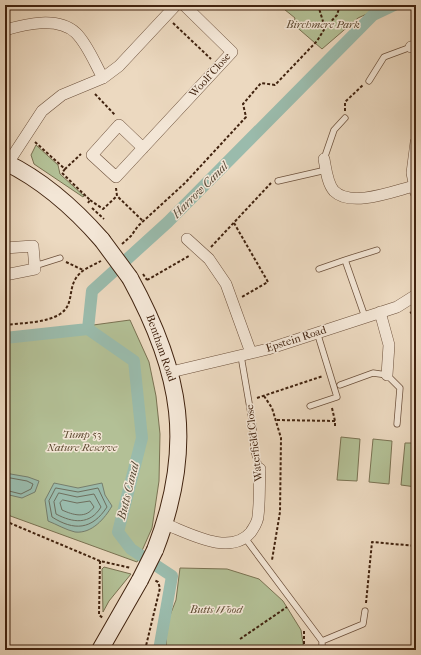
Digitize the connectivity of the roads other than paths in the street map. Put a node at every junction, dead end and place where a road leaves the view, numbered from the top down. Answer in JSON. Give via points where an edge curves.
{"nodes":[{"id":1,"x":176,"y":5,"type":"edge"},
{"id":2,"x":184,"y":5,"type":"edge"},
{"id":3,"x":5,"y":30,"type":"edge"},
{"id":4,"x":413,"y":46,"type":"edge"},
{"id":5,"x":103,"y":78,"type":"junction"},
{"id":6,"x":369,"y":81,"type":"road end"},
{"id":7,"x":345,"y":118,"type":"road end"},
{"id":8,"x":416,"y":142,"type":"edge"},
{"id":9,"x":143,"y":148,"type":"junction"},
{"id":10,"x":6,"y":162,"type":"edge"},
{"id":11,"x":325,"y":164,"type":"junction"},
{"id":12,"x":278,"y":181,"type":"road end"},
{"id":13,"x":415,"y":190,"type":"edge"},
{"id":14,"x":187,"y":240,"type":"dead end"},
{"id":15,"x":5,"y":248,"type":"edge"},
{"id":16,"x":377,"y":250,"type":"dead end"},
{"id":17,"x":60,"y":258,"type":"road end"},
{"id":18,"x":345,"y":260,"type":"junction"},
{"id":19,"x":34,"y":265,"type":"junction"},
{"id":20,"x":319,"y":269,"type":"dead end"},
{"id":21,"x":5,"y":275,"type":"edge"},
{"id":22,"x":416,"y":295,"type":"edge"},
{"id":23,"x":380,"y":312,"type":"junction"},
{"id":24,"x":365,"y":317,"type":"junction"},
{"id":25,"x":317,"y":332,"type":"junction"},
{"id":26,"x":246,"y":355,"type":"junction"},
{"id":27,"x":171,"y":372,"type":"junction"},
{"id":28,"x":387,"y":375,"type":"junction"},
{"id":29,"x":340,"y":385,"type":"dead end"},
{"id":30,"x":310,"y":406,"type":"dead end"},
{"id":31,"x":397,"y":424,"type":"dead end"},
{"id":32,"x":260,"y":469,"type":"joint"},
{"id":33,"x":165,"y":524,"type":"junction"},
{"id":34,"x":245,"y":538,"type":"junction"},
{"id":35,"x":365,"y":611,"type":"road end"},
{"id":36,"x":322,"y":641,"type":"junction"},
{"id":37,"x":100,"y":650,"type":"edge"},
{"id":38,"x":322,"y":650,"type":"edge"}],
"edges":[{"from":1,"to":5,"type":"street","via":[[119,66]]},
{"from":2,"to":9,"type":"street","name":"Woolf Close","via":[[232,52]]},
{"from":3,"to":5,"type":"street","via":[[48,22],[66,27],[79,38]]},
{"from":4,"to":6,"type":"lane","via":[[384,57]]},
{"from":5,"to":10,"type":"street","via":[[62,95],[51,103],[42,111]]},
{"from":7,"to":11,"type":"lane","via":[[334,130]]},
{"from":8,"to":13,"type":"street","via":[[412,173]]},
{"from":9,"to":9,"type":"street","name":"Woolf Close","via":[[116,177],[92,155],[119,126]]},
{"from":10,"to":27,"type":"street","name":"Bentham Road","bridge":true,"via":[[40,183],[78,214],[102,240],[130,278],[157,330]]},
{"from":11,"to":12,"type":"lane"},
{"from":11,"to":13,"type":"street","via":[[334,191],[350,199]]},
{"from":14,"to":26,"type":"street","via":[[219,272],[226,284]]},
{"from":15,"to":19,"type":"street","via":[[33,246]]},
{"from":16,"to":18,"type":"lane"},
{"from":17,"to":19,"type":"lane"},
{"from":18,"to":20,"type":"lane"},
{"from":18,"to":24,"type":"lane"},
{"from":19,"to":21,"type":"street","via":[[35,269]]},
{"from":22,"to":23,"type":"street","name":"Epstein Road","via":[[397,307]]},
{"from":23,"to":24,"type":"street","name":"Epstein Road"},
{"from":23,"to":28,"type":"street","via":[[389,345]]},
{"from":24,"to":25,"type":"street","name":"Epstein Road"},
{"from":25,"to":26,"type":"street","name":"Epstein Road"},
{"from":25,"to":30,"type":"lane","via":[[337,397]]},
{"from":26,"to":27,"type":"street","name":"Epstein Road"},
{"from":26,"to":32,"type":"lane","name":"Waterfield Close","via":[[254,451]]},
{"from":27,"to":33,"type":"street","name":"Bentham Road","via":[[179,435],[176,478]]},
{"from":28,"to":29,"type":"lane","via":[[373,373]]},
{"from":28,"to":31,"type":"lane","via":[[400,388]]},
{"from":32,"to":34,"type":"street","name":"Waterfield Close","via":[[258,517],[254,528]]},
{"from":33,"to":34,"type":"street","via":[[218,543],[229,543]]},
{"from":33,"to":37,"type":"street","name":"Bentham Road","bridge":true,"via":[[142,576]]},
{"from":34,"to":36,"type":"lane"},
{"from":35,"to":36,"type":"lane","via":[[363,624]]},
{"from":36,"to":38,"type":"lane"}]}
